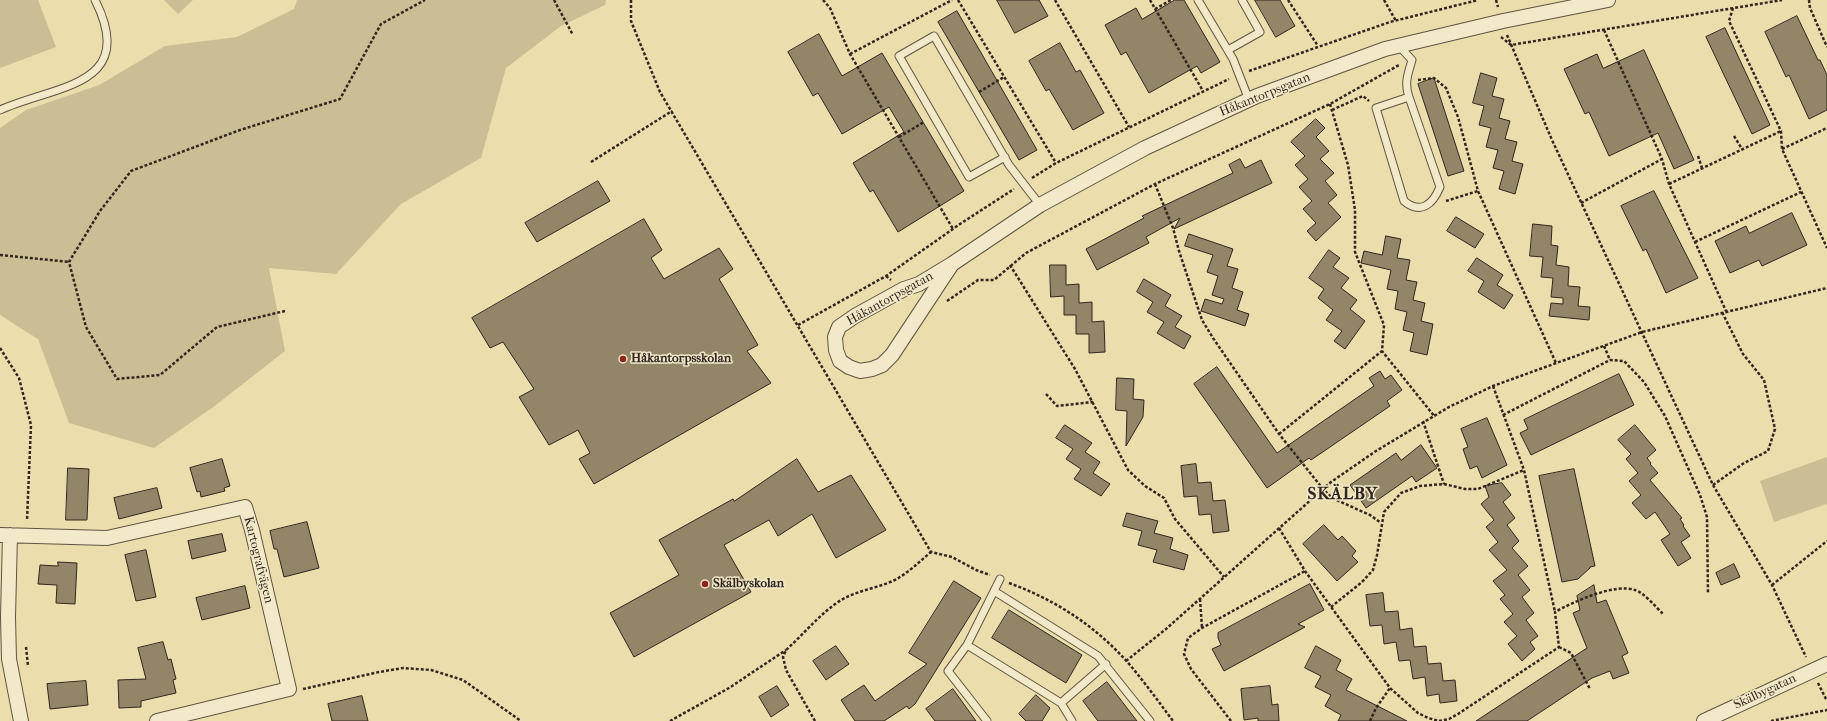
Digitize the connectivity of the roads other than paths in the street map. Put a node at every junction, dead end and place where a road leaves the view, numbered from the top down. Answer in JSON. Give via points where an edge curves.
{"nodes":[{"id":1,"x":95,"y":0,"type":"edge"},
{"id":2,"x":1198,"y":0,"type":"edge"},
{"id":3,"x":1242,"y":0,"type":"edge"},
{"id":4,"x":1599,"y":1,"type":"edge"},
{"id":5,"x":1399,"y":46,"type":"junction"},
{"id":6,"x":1228,"y":50,"type":"junction"},
{"id":7,"x":1409,"y":97,"type":"junction"},
{"id":8,"x":1249,"y":100,"type":"junction"},
{"id":9,"x":0,"y":110,"type":"edge"},
{"id":10,"x":1004,"y":157,"type":"junction"},
{"id":11,"x":1040,"y":205,"type":"junction"},
{"id":12,"x":952,"y":264,"type":"junction"},
{"id":13,"x":5,"y":535,"type":"edge"},
{"id":14,"x":1000,"y":579,"type":"road end"},
{"id":15,"x":994,"y":591,"type":"junction"},
{"id":16,"x":967,"y":645,"type":"junction"},
{"id":17,"x":1106,"y":664,"type":"junction"},
{"id":18,"x":1827,"y":664,"type":"edge"},
{"id":19,"x":1061,"y":703,"type":"junction"},
{"id":20,"x":1068,"y":720,"type":"edge"},
{"id":21,"x":21,"y":721,"type":"edge"},
{"id":22,"x":157,"y":721,"type":"edge"},
{"id":23,"x":987,"y":721,"type":"edge"},
{"id":24,"x":1150,"y":721,"type":"edge"},
{"id":25,"x":1704,"y":721,"type":"edge"}],
"edges":[{"from":1,"to":9,"type":"lane","via":[[107,30],[105,57],[98,68],[84,80]]},
{"from":2,"to":6,"type":"lane"},
{"from":3,"to":6,"type":"lane","via":[[1260,32]]},
{"from":4,"to":5,"type":"street","name":"Håkantorpsgatan"},
{"from":5,"to":7,"type":"lane","via":[[1412,60],[1406,80]]},
{"from":5,"to":8,"type":"street","name":"Håkantorpsgatan"},
{"from":6,"to":8,"type":"lane"},
{"from":7,"to":7,"type":"lane","via":[[1440,187],[1436,197],[1428,205],[1418,207],[1404,200],[1376,108]]},
{"from":8,"to":11,"type":"street","name":"Håkantorpsgatan","via":[[1145,148]]},
{"from":10,"to":10,"type":"lane","via":[[934,36],[899,56],[969,177]]},
{"from":10,"to":11,"type":"lane"},
{"from":11,"to":12,"type":"street","name":"Håkantorpsgatan"},
{"from":12,"to":12,"type":"street","name":"Håkantorpsgatan","via":[[839,327],[835,337],[840,361],[860,371],[872,370],[882,365],[892,355]]},
{"from":13,"to":21,"type":"street","via":[[10,659]]},
{"from":13,"to":22,"type":"street","name":"Kartografvägen","via":[[107,538],[244,507],[252,530],[289,689]]},
{"from":14,"to":15,"type":"lane"},
{"from":15,"to":16,"type":"lane"},
{"from":15,"to":17,"type":"lane","via":[[1098,656]]},
{"from":16,"to":19,"type":"lane"},
{"from":16,"to":23,"type":"lane","via":[[948,671]]},
{"from":17,"to":19,"type":"lane"},
{"from":17,"to":24,"type":"lane"},
{"from":18,"to":25,"type":"street","name":"Skälbygatan"},
{"from":19,"to":20,"type":"lane"}]}
